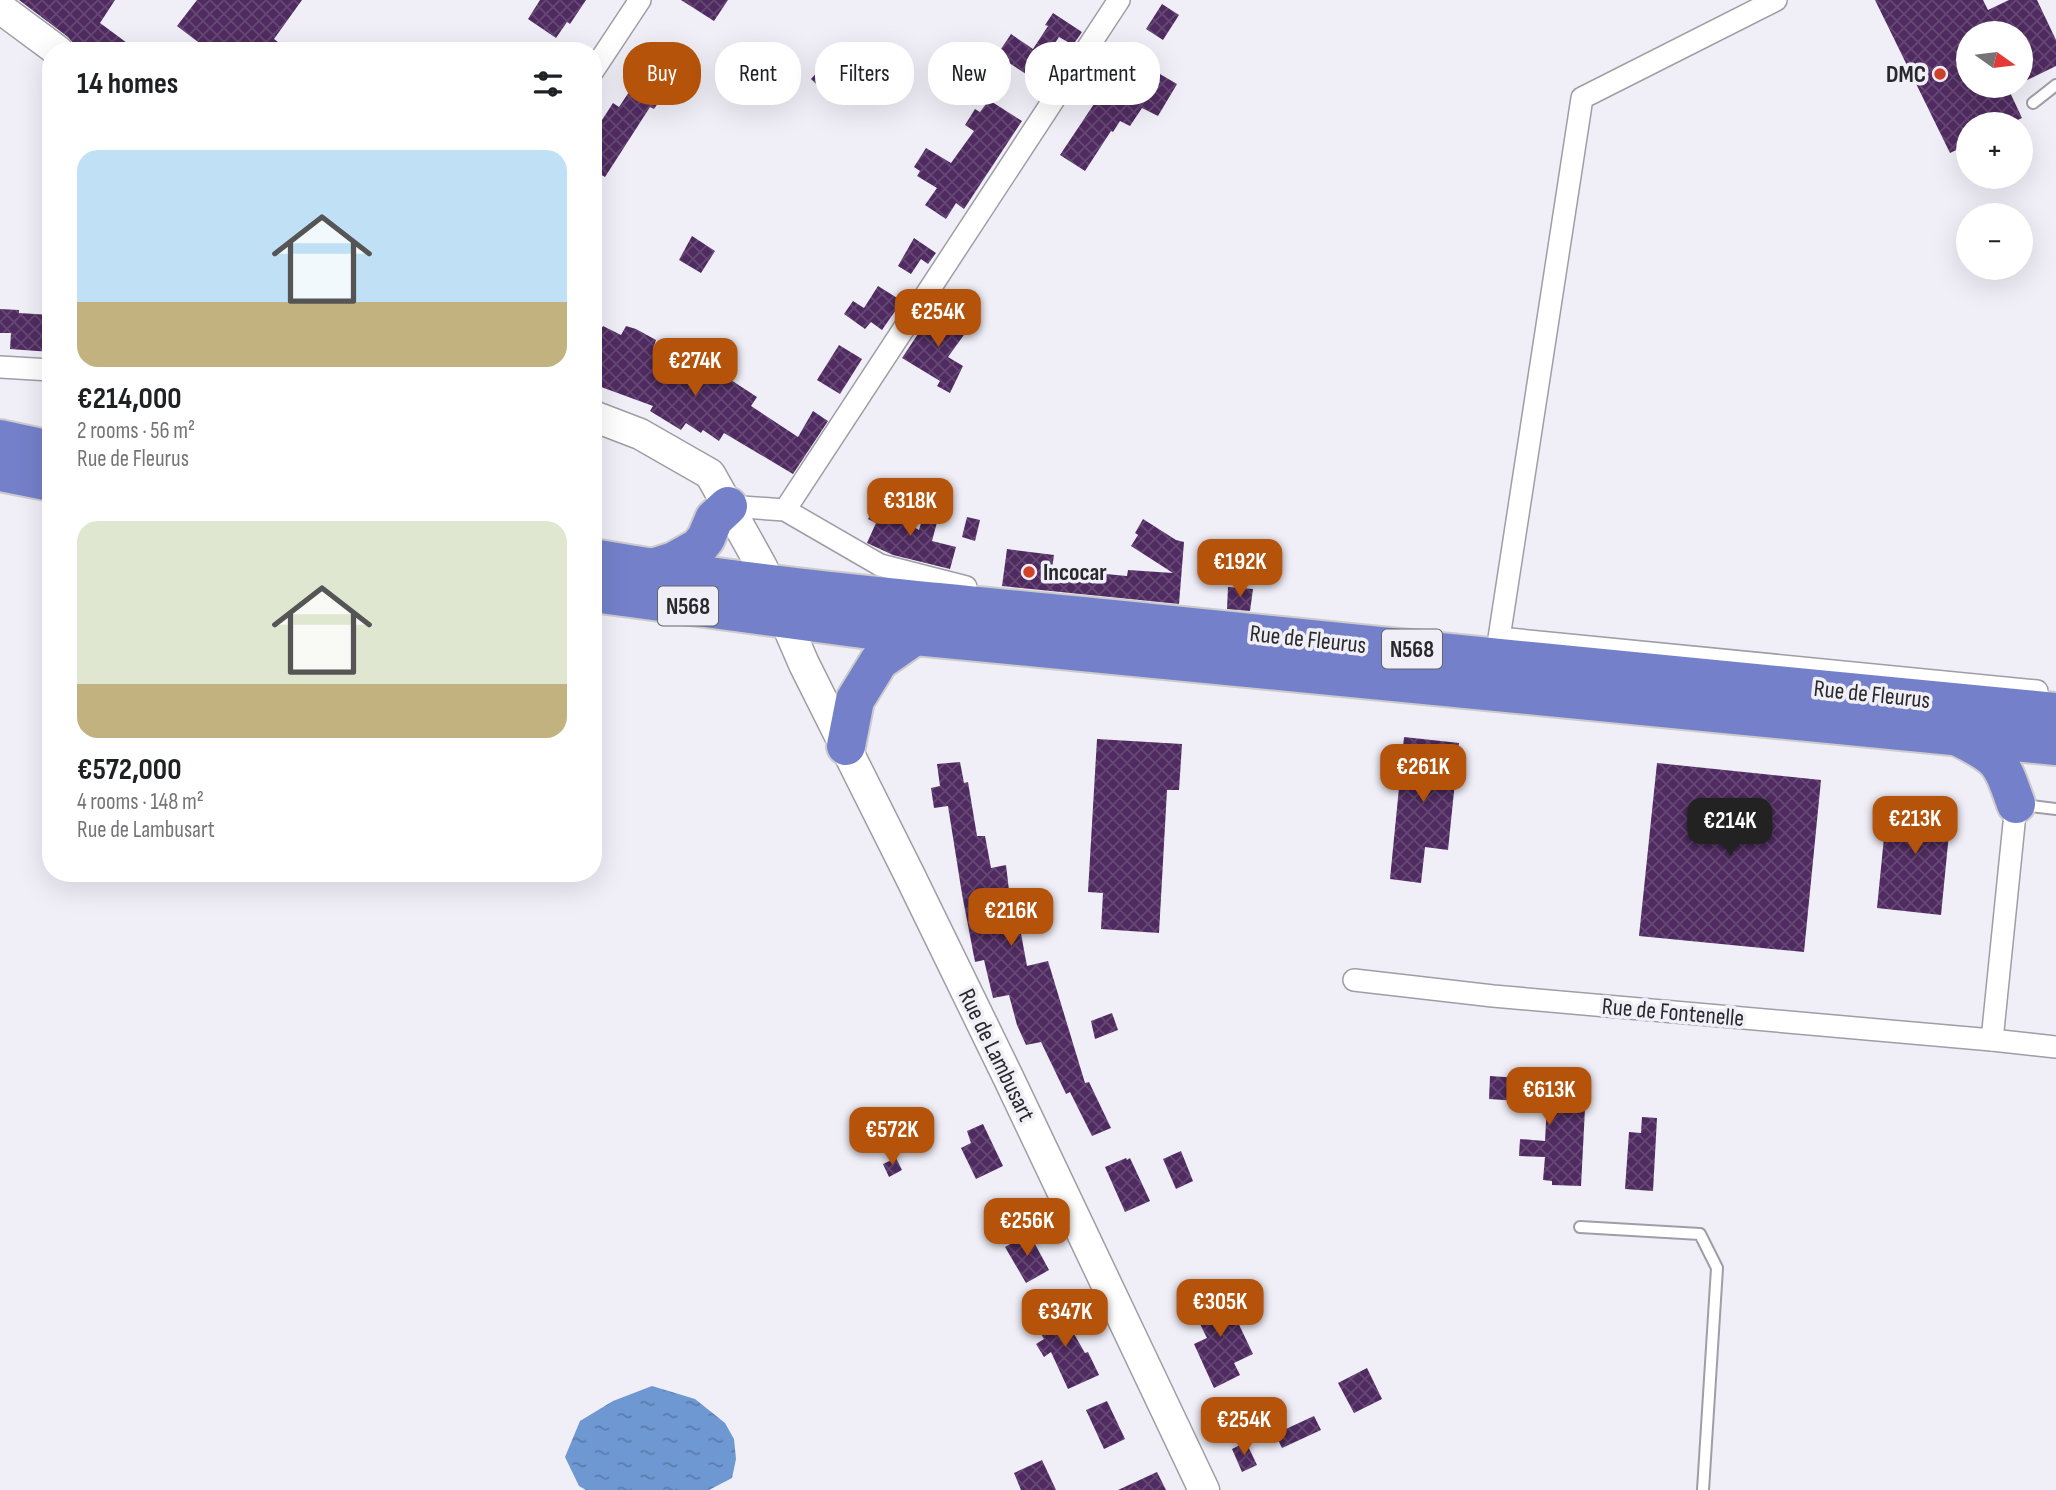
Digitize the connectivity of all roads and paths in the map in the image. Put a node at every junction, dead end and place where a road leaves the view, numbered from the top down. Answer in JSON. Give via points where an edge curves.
{"nodes":[{"id":1,"x":640,"y":0,"type":"edge"},
{"id":2,"x":1119,"y":0,"type":"edge"},
{"id":3,"x":1776,"y":0,"type":"edge"},
{"id":4,"x":0,"y":8,"type":"edge"},
{"id":5,"x":46,"y":42,"type":"edge"},
{"id":6,"x":602,"y":57,"type":"edge"},
{"id":7,"x":2056,"y":85,"type":"edge"},
{"id":8,"x":2033,"y":103,"type":"dead end"},
{"id":9,"x":0,"y":367,"type":"edge"},
{"id":10,"x":42,"y":369,"type":"edge"},
{"id":11,"x":602,"y":419,"type":"edge"},
{"id":12,"x":0,"y":439,"type":"edge"},
{"id":13,"x":42,"y":448,"type":"edge"},
{"id":14,"x":0,"y":472,"type":"edge"},
{"id":15,"x":42,"y":480,"type":"edge"},
{"id":16,"x":728,"y":506,"type":"junction"},
{"id":17,"x":785,"y":510,"type":"junction"},
{"id":18,"x":602,"y":560,"type":"edge"},
{"id":19,"x":650,"y":568,"type":"junction"},
{"id":20,"x":768,"y":583,"type":"junction"},
{"id":21,"x":966,"y":587,"type":"dead end"},
{"id":22,"x":602,"y":594,"type":"edge"},
{"id":23,"x":783,"y":619,"type":"junction"},
{"id":24,"x":915,"y":636,"type":"junction"},
{"id":25,"x":1499,"y":638,"type":"junction"},
{"id":26,"x":1363,"y":645,"type":"junction"},
{"id":27,"x":2056,"y":693,"type":"edge"},
{"id":28,"x":2056,"y":712,"type":"edge"},
{"id":29,"x":1955,"y":736,"type":"junction"},
{"id":30,"x":846,"y":746,"type":"junction"},
{"id":31,"x":2056,"y":746,"type":"edge"},
{"id":32,"x":2056,"y":758,"type":"edge"},
{"id":33,"x":2017,"y":804,"type":"junction"},
{"id":34,"x":2056,"y":809,"type":"edge"},
{"id":35,"x":1354,"y":979,"type":"dead end"},
{"id":36,"x":1992,"y":1040,"type":"junction"},
{"id":37,"x":2056,"y":1047,"type":"edge"},
{"id":38,"x":1580,"y":1227,"type":"dead end"},
{"id":39,"x":1204,"y":1490,"type":"edge"},
{"id":40,"x":1703,"y":1490,"type":"edge"}],
"edges":[{"from":1,"to":6,"type":"street"},
{"from":2,"to":17,"type":"street"},
{"from":3,"to":25,"type":"street","via":[[1582,98]]},
{"from":4,"to":5,"type":"main road"},
{"from":7,"to":8,"type":"lane"},
{"from":9,"to":10,"type":"street"},
{"from":11,"to":16,"type":"main road","name":"Rue de Lambusart","via":[[640,434],[710,474]]},
{"from":12,"to":13,"type":"highway"},
{"from":14,"to":15,"type":"highway"},
{"from":16,"to":17,"type":"street"},
{"from":16,"to":19,"type":"highway","via":[[714,519],[699,547]]},
{"from":16,"to":20,"type":"main road","name":"Rue de Lambusart"},
{"from":17,"to":21,"type":"street","via":[[880,565]]},
{"from":18,"to":19,"type":"highway","number":"N568"},
{"from":19,"to":20,"type":"highway","number":"N568"},
{"from":20,"to":23,"type":"main road","name":"Rue de Lambusart"},
{"from":20,"to":26,"type":"highway","name":"Rue de Fleurus","number":"N568"},
{"from":22,"to":23,"type":"highway","number":"N568"},
{"from":23,"to":24,"type":"highway","name":"Rue de Fleurus","number":"N568"},
{"from":23,"to":30,"type":"main road","name":"Rue de Lambusart"},
{"from":24,"to":29,"type":"highway","name":"Rue de Fleurus","number":"N568"},
{"from":24,"to":30,"type":"highway","via":[[879,661],[867,680],[855,700]]},
{"from":25,"to":26,"type":"highway","via":[[1439,631],[1390,634]]},
{"from":25,"to":27,"type":"street"},
{"from":26,"to":28,"type":"highway","name":"Rue de Fleurus","number":"N568"},
{"from":29,"to":31,"type":"highway","name":"Rue de Fleurus","number":"N568"},
{"from":29,"to":33,"type":"highway","via":[[1997,759]]},
{"from":30,"to":39,"type":"main road","name":"Rue de Lambusart"},
{"from":32,"to":33,"type":"highway","via":[[2043,764]]},
{"from":33,"to":34,"type":"lane"},
{"from":33,"to":36,"type":"street"},
{"from":35,"to":36,"type":"street","name":"Rue de Fontenelle","via":[[1493,996]]},
{"from":36,"to":37,"type":"street","name":"Rue de Fontenelle"},
{"from":38,"to":40,"type":"lane","via":[[1700,1234],[1717,1268]]}]}
